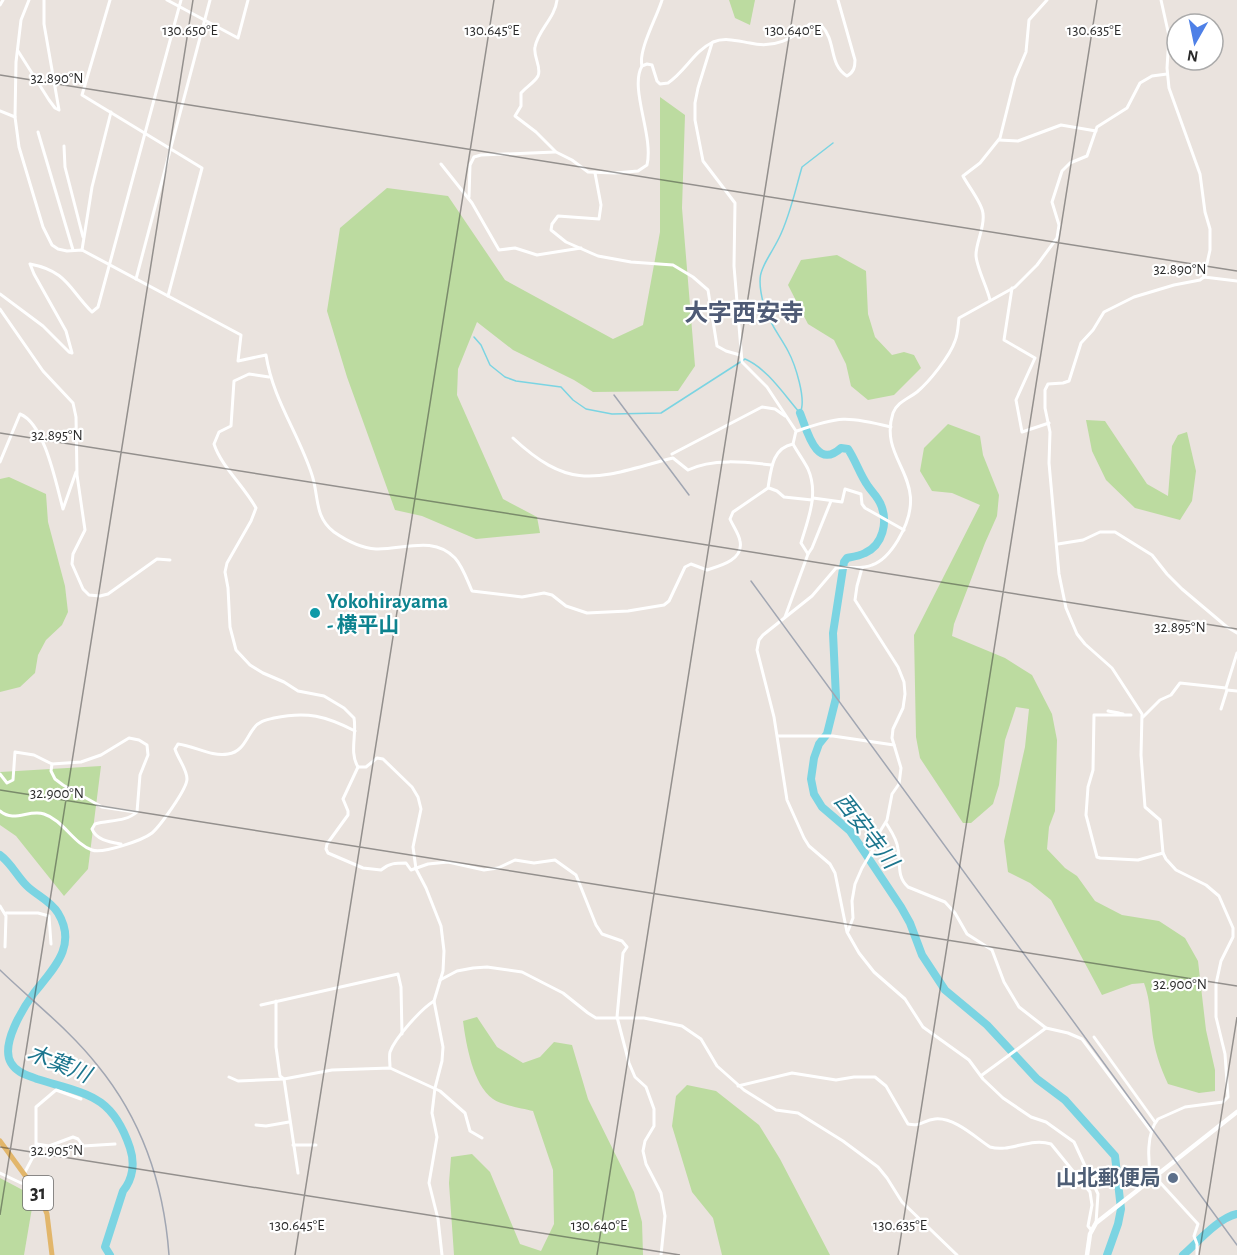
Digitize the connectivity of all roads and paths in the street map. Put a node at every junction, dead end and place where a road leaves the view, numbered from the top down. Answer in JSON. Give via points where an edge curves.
{"nodes":[{"id":1,"x":3,"y":0,"type":"edge"},
{"id":2,"x":29,"y":0,"type":"edge"},
{"id":3,"x":44,"y":0,"type":"edge"},
{"id":4,"x":110,"y":0,"type":"edge"},
{"id":5,"x":167,"y":0,"type":"edge"},
{"id":6,"x":181,"y":0,"type":"edge"},
{"id":7,"x":210,"y":0,"type":"edge"},
{"id":8,"x":248,"y":0,"type":"edge"},
{"id":9,"x":557,"y":0,"type":"edge"},
{"id":10,"x":663,"y":0,"type":"edge"},
{"id":11,"x":838,"y":0,"type":"edge"},
{"id":12,"x":1047,"y":0,"type":"edge"},
{"id":13,"x":1161,"y":0,"type":"edge"},
{"id":14,"x":0,"y":5,"type":"edge"},
{"id":15,"x":179,"y":6,"type":"junction"},
{"id":16,"x":205,"y":21,"type":"junction"},
{"id":17,"x":712,"y":43,"type":"junction"},
{"id":18,"x":17,"y":50,"type":"junction"},
{"id":19,"x":642,"y":66,"type":"junction"},
{"id":20,"x":1167,"y":74,"type":"junction"},
{"id":21,"x":0,"y":111,"type":"edge"},
{"id":22,"x":111,"y":112,"type":"junction"},
{"id":23,"x":15,"y":117,"type":"junction"},
{"id":24,"x":1096,"y":131,"type":"junction"},
{"id":25,"x":38,"y":132,"type":"dead end"},
{"id":26,"x":144,"y":133,"type":"junction"},
{"id":27,"x":999,"y":140,"type":"junction"},
{"id":28,"x":64,"y":146,"type":"dead end"},
{"id":29,"x":170,"y":148,"type":"junction"},
{"id":30,"x":556,"y":152,"type":"junction"},
{"id":31,"x":441,"y":164,"type":"dead end"},
{"id":32,"x":595,"y":173,"type":"junction"},
{"id":33,"x":469,"y":199,"type":"junction"},
{"id":34,"x":83,"y":238,"type":"junction"},
{"id":35,"x":583,"y":248,"type":"junction"},
{"id":36,"x":73,"y":250,"type":"junction"},
{"id":37,"x":82,"y":250,"type":"junction"},
{"id":38,"x":110,"y":265,"type":"junction"},
{"id":39,"x":1204,"y":278,"type":"junction"},
{"id":40,"x":136,"y":279,"type":"junction"},
{"id":41,"x":1237,"y":281,"type":"edge"},
{"id":42,"x":1012,"y":288,"type":"junction"},
{"id":43,"x":0,"y":294,"type":"edge"},
{"id":44,"x":168,"y":296,"type":"junction"},
{"id":45,"x":990,"y":300,"type":"junction"},
{"id":46,"x":0,"y":309,"type":"edge"},
{"id":47,"x":740,"y":355,"type":"junction"},
{"id":48,"x":269,"y":377,"type":"junction"},
{"id":49,"x":786,"y":417,"type":"junction"},
{"id":50,"x":1049,"y":423,"type":"junction"},
{"id":51,"x":891,"y":427,"type":"junction"},
{"id":52,"x":796,"y":431,"type":"junction"},
{"id":53,"x":513,"y":438,"type":"dead end"},
{"id":54,"x":793,"y":444,"type":"junction"},
{"id":55,"x":672,"y":454,"type":"dead end"},
{"id":56,"x":0,"y":462,"type":"edge"},
{"id":57,"x":772,"y":465,"type":"junction"},
{"id":58,"x":77,"y":467,"type":"junction"},
{"id":59,"x":768,"y":488,"type":"junction"},
{"id":60,"x":812,"y":499,"type":"junction"},
{"id":61,"x":831,"y":501,"type":"junction"},
{"id":62,"x":904,"y":530,"type":"junction"},
{"id":63,"x":1058,"y":544,"type":"junction"},
{"id":64,"x":808,"y":554,"type":"junction"},
{"id":65,"x":170,"y":560,"type":"dead end"},
{"id":66,"x":862,"y":568,"type":"junction"},
{"id":67,"x":784,"y":618,"type":"junction"},
{"id":68,"x":1237,"y":633,"type":"edge"},
{"id":69,"x":1237,"y":653,"type":"edge"},
{"id":70,"x":1226,"y":689,"type":"junction"},
{"id":71,"x":1237,"y":691,"type":"edge"},
{"id":72,"x":1221,"y":709,"type":"dead end"},
{"id":73,"x":1131,"y":715,"type":"junction"},
{"id":74,"x":1142,"y":716,"type":"junction"},
{"id":75,"x":355,"y":731,"type":"junction"},
{"id":76,"x":778,"y":736,"type":"junction"},
{"id":77,"x":894,"y":745,"type":"junction"},
{"id":78,"x":52,"y":764,"type":"junction"},
{"id":79,"x":358,"y":767,"type":"junction"},
{"id":80,"x":0,"y":774,"type":"edge"},
{"id":81,"x":0,"y":811,"type":"edge"},
{"id":82,"x":137,"y":812,"type":"junction"},
{"id":83,"x":885,"y":823,"type":"junction"},
{"id":84,"x":123,"y":844,"type":"junction"},
{"id":85,"x":1163,"y":853,"type":"junction"},
{"id":86,"x":416,"y":869,"type":"junction"},
{"id":87,"x":0,"y":906,"type":"edge"},
{"id":88,"x":6,"y":913,"type":"junction"},
{"id":89,"x":847,"y":932,"type":"junction"},
{"id":90,"x":51,"y":944,"type":"dead end"},
{"id":91,"x":5,"y":947,"type":"dead end"},
{"id":92,"x":440,"y":980,"type":"junction"},
{"id":93,"x":276,"y":1001,"type":"junction"},
{"id":94,"x":434,"y":1001,"type":"junction"},
{"id":95,"x":261,"y":1005,"type":"dead end"},
{"id":96,"x":617,"y":1017,"type":"junction"},
{"id":97,"x":1046,"y":1028,"type":"junction"},
{"id":98,"x":402,"y":1034,"type":"junction"},
{"id":99,"x":1094,"y":1037,"type":"dead end"},
{"id":100,"x":390,"y":1068,"type":"junction"},
{"id":101,"x":981,"y":1076,"type":"junction"},
{"id":102,"x":230,"y":1077,"type":"dead end"},
{"id":103,"x":284,"y":1079,"type":"junction"},
{"id":104,"x":738,"y":1086,"type":"junction"},
{"id":105,"x":435,"y":1088,"type":"junction"},
{"id":106,"x":81,"y":1099,"type":"dead end"},
{"id":107,"x":1237,"y":1112,"type":"edge"},
{"id":108,"x":289,"y":1122,"type":"junction"},
{"id":109,"x":1155,"y":1122,"type":"junction"},
{"id":110,"x":256,"y":1125,"type":"dead end"},
{"id":111,"x":1151,"y":1132,"type":"junction"},
{"id":112,"x":482,"y":1138,"type":"dead end"},
{"id":113,"x":0,"y":1141,"type":"edge"},
{"id":114,"x":37,"y":1144,"type":"junction"},
{"id":115,"x":115,"y":1144,"type":"dead end"},
{"id":116,"x":294,"y":1145,"type":"junction"},
{"id":117,"x":316,"y":1145,"type":"dead end"},
{"id":118,"x":0,"y":1173,"type":"edge"},
{"id":119,"x":298,"y":1173,"type":"dead end"},
{"id":120,"x":24,"y":1174,"type":"junction"},
{"id":121,"x":1153,"y":1177,"type":"junction"},
{"id":122,"x":33,"y":1185,"type":"junction"},
{"id":123,"x":1096,"y":1223,"type":"junction"},
{"id":124,"x":1092,"y":1231,"type":"junction"},
{"id":125,"x":52,"y":1255,"type":"edge"},
{"id":126,"x":442,"y":1255,"type":"edge"},
{"id":127,"x":661,"y":1255,"type":"edge"},
{"id":128,"x":957,"y":1255,"type":"edge"},
{"id":129,"x":1087,"y":1255,"type":"edge"},
{"id":130,"x":1197,"y":1255,"type":"edge"}],
"edges":[{"from":1,"to":14,"type":"street"},
{"from":2,"to":18,"type":"street","via":[[21,20]]},
{"from":3,"to":18,"type":"street","via":[[44,24],[59,110]]},
{"from":4,"to":22,"type":"street","via":[[82,95]]},
{"from":5,"to":15,"type":"street"},
{"from":6,"to":15,"type":"street"},
{"from":7,"to":16,"type":"street"},
{"from":8,"to":16,"type":"street","via":[[238,38]]},
{"from":9,"to":30,"type":"street","via":[[535,47],[538,77],[522,93],[515,116]]},
{"from":10,"to":19,"type":"street","via":[[643,51]]},
{"from":11,"to":17,"type":"street","via":[[855,60],[852,74],[847,76],[839,71],[828,33],[821,25],[810,24],[796,36],[766,45],[729,40]]},
{"from":12,"to":27,"type":"street","via":[[1029,20],[1026,52]]},
{"from":13,"to":20,"type":"street","via":[[1169,36]]},
{"from":15,"to":16,"type":"street"},
{"from":15,"to":26,"type":"street"},
{"from":16,"to":29,"type":"street"},
{"from":17,"to":19,"type":"street","via":[[668,84],[657,81],[652,65]]},
{"from":17,"to":47,"type":"street","via":[[698,88],[695,120],[704,161],[735,203],[734,266]]},
{"from":18,"to":23,"type":"street"},
{"from":19,"to":32,"type":"street","via":[[638,86],[649,144],[647,165],[639,171]]},
{"from":20,"to":24,"type":"street","via":[[1140,82],[1127,108]]},
{"from":20,"to":39,"type":"street","via":[[1203,185],[1210,235]]},
{"from":21,"to":23,"type":"street"},
{"from":22,"to":26,"type":"street"},
{"from":22,"to":34,"type":"street"},
{"from":23,"to":36,"type":"street","via":[[43,227],[52,245]]},
{"from":24,"to":27,"type":"street","via":[[1061,125],[1018,141]]},
{"from":24,"to":42,"type":"street","via":[[1087,156],[1065,166],[1057,182],[1052,202],[1059,225],[1057,238],[1027,277]]},
{"from":25,"to":36,"type":"street"},
{"from":26,"to":29,"type":"street"},
{"from":26,"to":38,"type":"street"},
{"from":27,"to":45,"type":"street","via":[[963,176],[984,216],[975,255]]},
{"from":28,"to":34,"type":"street","via":[[65,167]]},
{"from":29,"to":40,"type":"street"},
{"from":29,"to":44,"type":"street","via":[[202,168]]},
{"from":30,"to":32,"type":"street"},
{"from":30,"to":33,"type":"street","via":[[474,157],[470,165]]},
{"from":31,"to":33,"type":"street"},
{"from":32,"to":35,"type":"street","via":[[601,205],[599,219],[558,216],[550,228],[561,239]]},
{"from":33,"to":35,"type":"street","via":[[499,250],[515,248],[537,255]]},
{"from":34,"to":37,"type":"street"},
{"from":35,"to":47,"type":"street","via":[[608,259],[673,266],[693,277],[708,290],[717,346]]},
{"from":36,"to":37,"type":"street"},
{"from":37,"to":38,"type":"street"},
{"from":38,"to":40,"type":"street"},
{"from":38,"to":43,"type":"street","via":[[101,302],[92,312],[66,279],[43,266],[30,264],[66,331],[72,353],[44,326]]},
{"from":39,"to":41,"type":"street"},
{"from":39,"to":50,"type":"street","via":[[1134,297],[1102,314],[1081,344],[1069,381],[1046,386]]},
{"from":40,"to":44,"type":"street"},
{"from":42,"to":45,"type":"street"},
{"from":42,"to":50,"type":"street","via":[[1004,340],[1035,358],[1016,400],[1022,432]]},
{"from":44,"to":48,"type":"street","via":[[241,335],[238,361],[266,356]]},
{"from":45,"to":51,"type":"street","via":[[959,318],[952,349],[918,392],[898,405]]},
{"from":46,"to":58,"type":"street","via":[[37,364],[74,403]]},
{"from":47,"to":49,"type":"street"},
{"from":48,"to":59,"type":"street","via":[[303,449],[318,510],[327,527],[360,546],[376,549],[421,544],[441,548],[456,560],[472,591],[522,597],[544,593],[587,613],[664,605],[685,567],[691,564],[707,570],[731,561],[740,552],[741,543],[730,519],[733,512]]},
{"from":48,"to":75,"type":"street","via":[[249,374],[234,381],[231,426],[219,432],[214,444],[256,508],[225,572],[232,637],[242,657],[263,673],[298,691],[324,696],[344,708],[354,718]]},
{"from":49,"to":52,"type":"street"},
{"from":49,"to":55,"type":"street","via":[[775,409],[762,407]]},
{"from":50,"to":63,"type":"street"},
{"from":51,"to":52,"type":"street","via":[[843,418]]},
{"from":51,"to":62,"type":"street","via":[[892,447],[911,494],[911,510]]},
{"from":52,"to":54,"type":"street"},
{"from":53,"to":57,"type":"street","via":[[530,454],[570,476],[597,477],[673,458],[688,470],[735,462]]},
{"from":54,"to":57,"type":"street","via":[[784,447]]},
{"from":54,"to":60,"type":"street","via":[[808,470]]},
{"from":56,"to":58,"type":"street","via":[[20,414],[30,421],[41,441],[63,509]]},
{"from":57,"to":59,"type":"street"},
{"from":58,"to":65,"type":"street","via":[[85,530],[72,560],[77,578],[89,595],[108,594],[157,559]]},
{"from":59,"to":60,"type":"street","via":[[784,497]]},
{"from":60,"to":61,"type":"street"},
{"from":60,"to":64,"type":"street","via":[[801,543]]},
{"from":61,"to":62,"type":"street","via":[[842,502],[845,489],[861,494],[865,508]]},
{"from":61,"to":64,"type":"street"},
{"from":62,"to":66,"type":"street","via":[[884,558]]},
{"from":63,"to":68,"type":"street","via":[[1083,540],[1100,532],[1115,532],[1152,555],[1182,589]]},
{"from":63,"to":74,"type":"street","via":[[1060,582],[1077,634],[1112,668]]},
{"from":64,"to":67,"type":"street"},
{"from":66,"to":67,"type":"street","via":[[836,568],[812,596]]},
{"from":66,"to":77,"type":"street","via":[[855,596],[857,605],[904,682],[904,701],[892,738]]},
{"from":67,"to":76,"type":"street","via":[[759,640],[757,650]]},
{"from":69,"to":70,"type":"street"},
{"from":70,"to":71,"type":"street"},
{"from":70,"to":72,"type":"street"},
{"from":70,"to":74,"type":"street","via":[[1180,683]]},
{"from":73,"to":73,"type":"street","via":[[1120,713],[1108,711],[1122,714]]},
{"from":73,"to":74,"type":"street"},
{"from":73,"to":85,"type":"street","via":[[1094,715],[1093,770],[1086,820],[1100,858],[1138,860]]},
{"from":74,"to":85,"type":"street","via":[[1145,807],[1160,820]]},
{"from":75,"to":79,"type":"street","via":[[354,761]]},
{"from":75,"to":84,"type":"street","via":[[319,715],[287,715],[261,721],[241,748],[228,754],[178,744],[175,749],[187,779],[185,789],[150,835]]},
{"from":76,"to":77,"type":"street","via":[[833,736]]},
{"from":76,"to":89,"type":"street","via":[[787,800],[804,838],[835,873]]},
{"from":77,"to":83,"type":"street","via":[[901,768]]},
{"from":78,"to":80,"type":"street","via":[[34,755],[15,752],[13,780],[7,783]]},
{"from":78,"to":82,"type":"street","via":[[55,779],[102,807]]},
{"from":78,"to":82,"type":"street","via":[[90,760],[129,738],[139,740],[147,746],[148,755],[140,775]]},
{"from":79,"to":86,"type":"street","via":[[383,759],[412,787],[421,809],[413,847]]},
{"from":79,"to":86,"type":"street","via":[[343,799],[348,816],[326,849],[363,868],[381,870],[387,865],[406,863],[411,870]]},
{"from":81,"to":84,"type":"street","via":[[16,816],[47,814],[89,849],[104,852]]},
{"from":82,"to":84,"type":"street","via":[[95,824],[92,829],[106,841]]},
{"from":83,"to":89,"type":"street","via":[[855,884],[853,918]]},
{"from":83,"to":97,"type":"street","via":[[896,841],[904,883],[945,902],[967,934],[992,950],[1019,1007]]},
{"from":85,"to":109,"type":"street","via":[[1176,870],[1220,896],[1234,934],[1221,961],[1216,984],[1216,1017],[1225,1054],[1228,1099],[1185,1107]]},
{"from":86,"to":92,"type":"street","via":[[441,926],[444,951]]},
{"from":86,"to":96,"type":"street","via":[[448,862],[484,870],[515,860],[555,860],[570,869],[602,934],[622,941],[627,947],[622,953]]},
{"from":87,"to":88,"type":"street"},
{"from":88,"to":90,"type":"street","via":[[49,916]]},
{"from":88,"to":91,"type":"street"},
{"from":89,"to":101,"type":"street","via":[[874,972],[905,999],[923,1027],[969,1059]]},
{"from":92,"to":94,"type":"street"},
{"from":92,"to":96,"type":"street","via":[[473,968],[522,972],[563,993],[596,1018]]},
{"from":93,"to":95,"type":"street"},
{"from":93,"to":98,"type":"street","via":[[398,974]]},
{"from":93,"to":103,"type":"street","via":[[276,1047],[280,1076]]},
{"from":94,"to":98,"type":"street"},
{"from":94,"to":105,"type":"street","via":[[443,1047]]},
{"from":96,"to":104,"type":"street","via":[[682,1026],[701,1039],[717,1066]]},
{"from":96,"to":127,"type":"street","via":[[629,1063],[635,1077],[646,1087],[654,1109],[654,1126],[643,1151],[661,1193],[665,1216]]},
{"from":97,"to":101,"type":"street"},
{"from":97,"to":111,"type":"street","via":[[1082,1039]]},
{"from":98,"to":100,"type":"street","via":[[390,1053]]},
{"from":99,"to":109,"type":"street"},
{"from":100,"to":103,"type":"street","via":[[332,1070]]},
{"from":100,"to":105,"type":"street"},
{"from":101,"to":123,"type":"street","via":[[1003,1098],[1074,1142],[1098,1194]]},
{"from":102,"to":103,"type":"street","via":[[238,1081]]},
{"from":103,"to":108,"type":"street"},
{"from":104,"to":124,"type":"street","via":[[792,1073],[836,1080],[875,1077],[886,1086],[908,1124],[921,1125],[933,1119],[950,1121],[996,1149],[1035,1142],[1051,1144],[1090,1192],[1088,1226]]},
{"from":104,"to":128,"type":"street","via":[[776,1110],[798,1113],[878,1167],[908,1209]]},
{"from":105,"to":112,"type":"street","via":[[465,1113],[470,1131]]},
{"from":105,"to":126,"type":"street","via":[[432,1113],[437,1137],[429,1183]]},
{"from":106,"to":114,"type":"street","via":[[56,1090],[36,1107]]},
{"from":107,"to":121,"type":"main road"},
{"from":108,"to":110,"type":"street"},
{"from":108,"to":116,"type":"street"},
{"from":109,"to":111,"type":"street"},
{"from":111,"to":121,"type":"street"},
{"from":113,"to":120,"type":"main road","number":"31"},
{"from":114,"to":115,"type":"street","via":[[49,1146],[73,1137],[83,1146]]},
{"from":114,"to":120,"type":"street"},
{"from":116,"to":117,"type":"street"},
{"from":116,"to":119,"type":"street"},
{"from":118,"to":122,"type":"street"},
{"from":120,"to":122,"type":"main road","number":"31"},
{"from":121,"to":123,"type":"main road"},
{"from":121,"to":130,"type":"street","via":[[1198,1224]]},
{"from":122,"to":125,"type":"main road","number":"31","via":[[47,1214]]},
{"from":123,"to":124,"type":"main road"},
{"from":124,"to":129,"type":"main road"}]}
